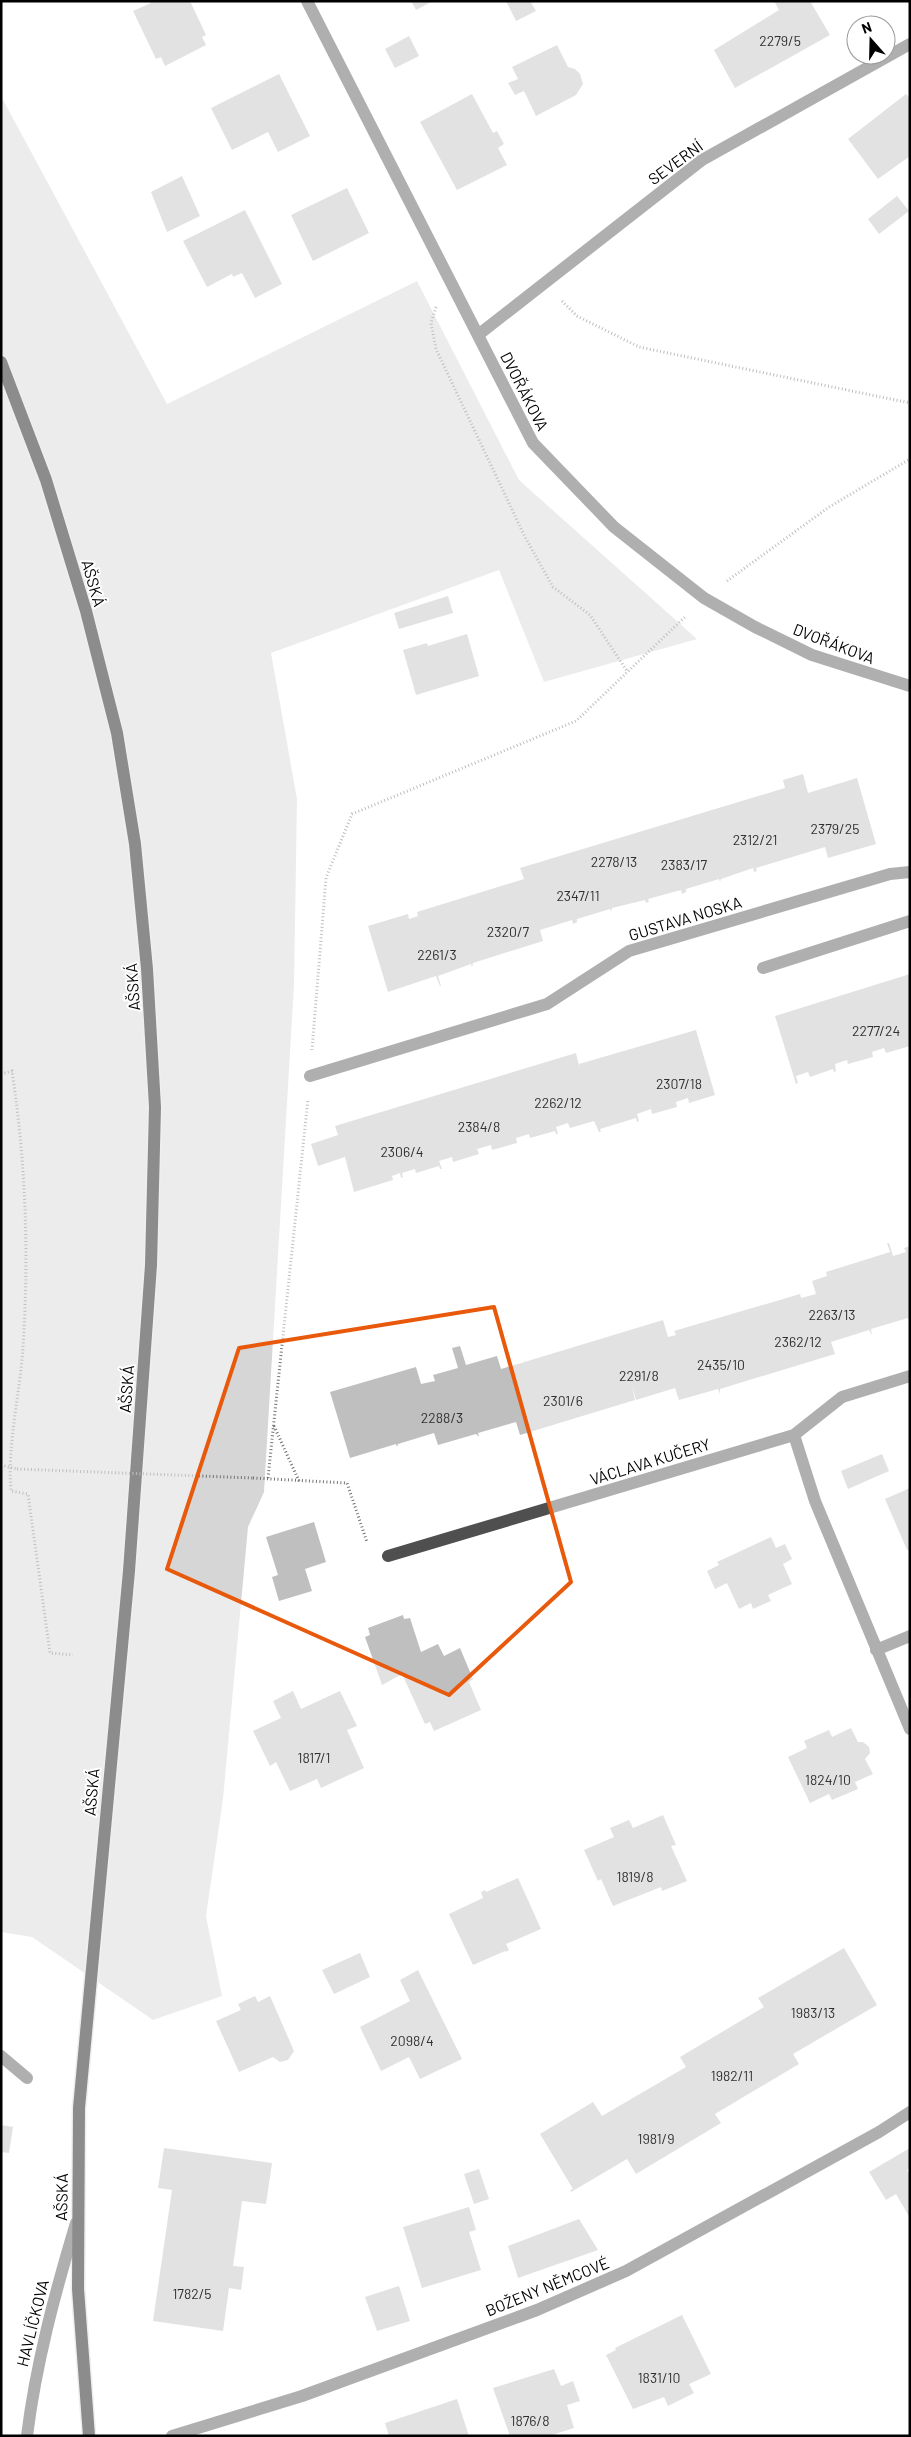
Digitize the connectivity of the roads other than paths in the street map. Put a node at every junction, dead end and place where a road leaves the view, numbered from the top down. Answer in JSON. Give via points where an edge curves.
{"nodes":[{"id":1,"x":308,"y":1,"type":"edge"},
{"id":2,"x":910,"y":44,"type":"edge"},
{"id":3,"x":478,"y":335,"type":"junction"},
{"id":4,"x":1,"y":362,"type":"edge"},
{"id":5,"x":910,"y":686,"type":"edge"},
{"id":6,"x":910,"y":872,"type":"edge"},
{"id":7,"x":910,"y":921,"type":"edge"},
{"id":8,"x":763,"y":968,"type":"dead end"},
{"id":9,"x":310,"y":1076,"type":"road end"},
{"id":10,"x":910,"y":1376,"type":"edge"},
{"id":11,"x":794,"y":1435,"type":"junction"},
{"id":12,"x":388,"y":1556,"type":"road end"},
{"id":13,"x":910,"y":1636,"type":"edge"},
{"id":14,"x":876,"y":1650,"type":"junction"},
{"id":15,"x":910,"y":1729,"type":"edge"},
{"id":16,"x":1,"y":2056,"type":"edge"},
{"id":17,"x":27,"y":2078,"type":"dead end"},
{"id":18,"x":910,"y":2112,"type":"edge"},
{"id":19,"x":77,"y":2221,"type":"junction"},
{"id":20,"x":27,"y":2436,"type":"edge"},
{"id":21,"x":90,"y":2436,"type":"edge"},
{"id":22,"x":172,"y":2436,"type":"edge"}],
"edges":[{"from":1,"to":3,"type":"street","name":"DVOŘÁKOVA"},
{"from":2,"to":3,"type":"street","name":"SEVERNÍ","via":[[702,160]]},
{"from":3,"to":5,"type":"street","name":"DVOŘÁKOVA","via":[[533,443],[614,527],[704,598],[755,628],[812,655]]},
{"from":4,"to":19,"type":"main road","name":"AŠSKÁ","via":[[46,480],[86,611],[117,733],[135,844],[147,969],[154,1107],[151,1265],[130,1571],[80,2088]]},
{"from":6,"to":9,"type":"street","name":"GUSTAVA NOSKA","via":[[890,874],[629,951],[547,1004]]},
{"from":7,"to":8,"type":"street"},
{"from":10,"to":11,"type":"street","name":"VÁCLAVA KUČERY","via":[[842,1397]]},
{"from":11,"to":12,"type":"street","name":"VÁCLAVA KUČERY"},
{"from":11,"to":14,"type":"street","via":[[815,1501]]},
{"from":13,"to":14,"type":"street"},
{"from":14,"to":15,"type":"street"},
{"from":16,"to":17,"type":"street"},
{"from":18,"to":22,"type":"street","name":"BOŽENY NĚMCOVÉ","via":[[626,2271],[537,2310],[302,2396]]},
{"from":19,"to":20,"type":"street","name":"HAVLÍČKOVA","via":[[51,2309]]},
{"from":19,"to":21,"type":"main road","name":"AŠSKÁ","via":[[78,2289]]}]}
